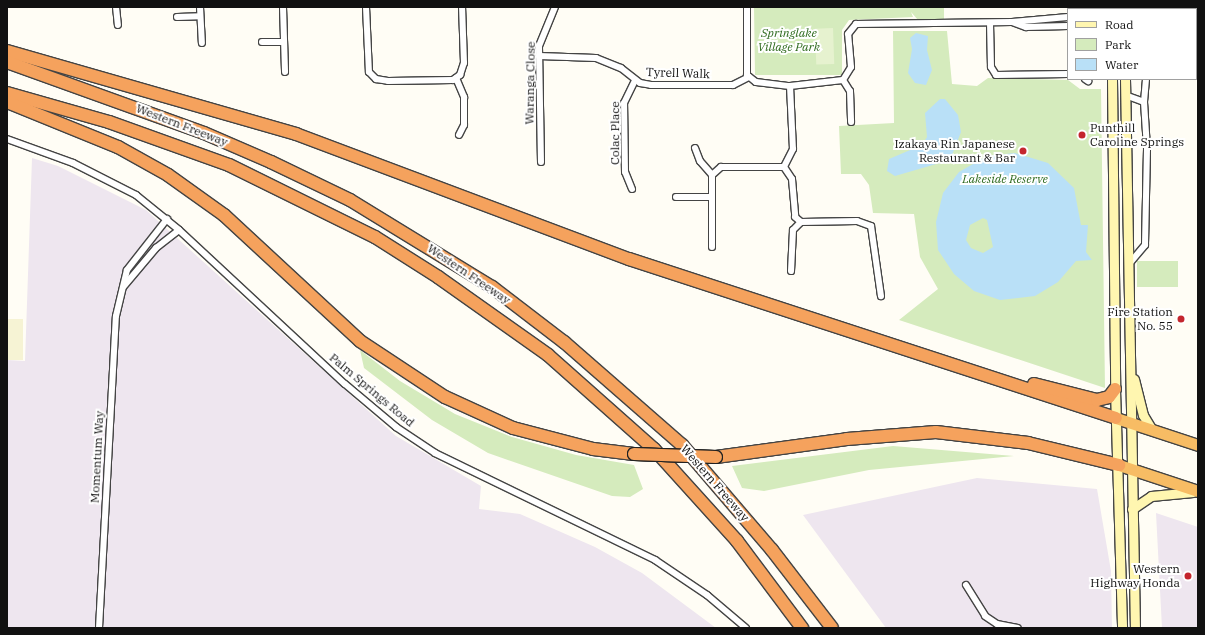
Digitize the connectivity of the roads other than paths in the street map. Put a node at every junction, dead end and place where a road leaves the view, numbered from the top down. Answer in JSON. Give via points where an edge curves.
{"nodes":[{"id":1,"x":116,"y":7,"type":"edge"},
{"id":2,"x":200,"y":7,"type":"edge"},
{"id":3,"x":283,"y":7,"type":"edge"},
{"id":4,"x":366,"y":7,"type":"edge"},
{"id":5,"x":462,"y":7,"type":"edge"},
{"id":6,"x":555,"y":7,"type":"edge"},
{"id":7,"x":747,"y":7,"type":"edge"},
{"id":8,"x":1108,"y":7,"type":"edge"},
{"id":9,"x":1104,"y":8,"type":"edge"},
{"id":10,"x":200,"y":16,"type":"junction"},
{"id":11,"x":177,"y":17,"type":"dead end"},
{"id":12,"x":1067,"y":17,"type":"edge"},
{"id":13,"x":1012,"y":22,"type":"junction"},
{"id":14,"x":990,"y":23,"type":"junction"},
{"id":15,"x":118,"y":26,"type":"dead end"},
{"id":16,"x":1067,"y":26,"type":"edge"},
{"id":17,"x":262,"y":42,"type":"dead end"},
{"id":18,"x":284,"y":42,"type":"junction"},
{"id":19,"x":202,"y":43,"type":"dead end"},
{"id":20,"x":7,"y":51,"type":"edge"},
{"id":21,"x":539,"y":56,"type":"junction"},
{"id":22,"x":7,"y":62,"type":"edge"},
{"id":23,"x":285,"y":72,"type":"dead end"},
{"id":24,"x":1067,"y":74,"type":"edge"},
{"id":25,"x":749,"y":77,"type":"junction"},
{"id":26,"x":456,"y":78,"type":"junction"},
{"id":27,"x":635,"y":80,"type":"junction"},
{"id":28,"x":843,"y":80,"type":"junction"},
{"id":29,"x":1112,"y":80,"type":"edge"},
{"id":30,"x":1125,"y":80,"type":"edge"},
{"id":31,"x":1146,"y":80,"type":"edge"},
{"id":32,"x":790,"y":86,"type":"junction"},
{"id":33,"x":7,"y":93,"type":"edge"},
{"id":34,"x":1125,"y":95,"type":"junction"},
{"id":35,"x":7,"y":102,"type":"edge"},
{"id":36,"x":1144,"y":102,"type":"junction"},
{"id":37,"x":851,"y":122,"type":"dead end"},
{"id":38,"x":459,"y":135,"type":"dead end"},
{"id":39,"x":7,"y":140,"type":"edge"},
{"id":40,"x":695,"y":148,"type":"dead end"},
{"id":41,"x":541,"y":162,"type":"dead end"},
{"id":42,"x":784,"y":167,"type":"junction"},
{"id":43,"x":1112,"y":173,"type":"junction"},
{"id":44,"x":1126,"y":173,"type":"junction"},
{"id":45,"x":712,"y":175,"type":"junction"},
{"id":46,"x":632,"y":189,"type":"dead end"},
{"id":47,"x":676,"y":197,"type":"dead end"},
{"id":48,"x":710,"y":197,"type":"junction"},
{"id":49,"x":167,"y":219,"type":"junction"},
{"id":50,"x":801,"y":222,"type":"junction"},
{"id":51,"x":179,"y":230,"type":"junction"},
{"id":52,"x":712,"y":247,"type":"dead end"},
{"id":53,"x":1127,"y":266,"type":"junction"},
{"id":54,"x":791,"y":271,"type":"dead end"},
{"id":55,"x":122,"y":289,"type":"junction"},
{"id":56,"x":1114,"y":295,"type":"junction"},
{"id":57,"x":1128,"y":295,"type":"junction"},
{"id":58,"x":881,"y":296,"type":"dead end"},
{"id":59,"x":1130,"y":368,"type":"junction"},
{"id":60,"x":978,"y":374,"type":"junction"},
{"id":61,"x":1115,"y":389,"type":"junction"},
{"id":62,"x":1116,"y":418,"type":"junction"},
{"id":63,"x":1129,"y":422,"type":"junction"},
{"id":64,"x":1152,"y":430,"type":"junction"},
{"id":65,"x":1198,"y":445,"type":"edge"},
{"id":66,"x":1119,"y":465,"type":"junction"},
{"id":67,"x":1132,"y":469,"type":"junction"},
{"id":68,"x":1198,"y":492,"type":"edge"},
{"id":69,"x":1132,"y":510,"type":"junction"},
{"id":70,"x":966,"y":586,"type":"dead end"},
{"id":71,"x":1133,"y":587,"type":"junction"},
{"id":72,"x":99,"y":628,"type":"edge"},
{"id":73,"x":746,"y":628,"type":"edge"},
{"id":74,"x":802,"y":628,"type":"edge"},
{"id":75,"x":832,"y":628,"type":"edge"},
{"id":76,"x":1018,"y":628,"type":"edge"},
{"id":77,"x":1122,"y":628,"type":"edge"},
{"id":78,"x":1135,"y":628,"type":"edge"},
{"id":79,"x":1139,"y":628,"type":"edge"}],
"edges":[{"from":1,"to":15,"type":"street"},
{"from":2,"to":10,"type":"street"},
{"from":3,"to":18,"type":"street"},
{"from":4,"to":26,"type":"street","via":[[371,77],[388,81]]},
{"from":5,"to":26,"type":"street","via":[[464,63]]},
{"from":6,"to":21,"type":"street","name":"Waranga Close","via":[[542,33]]},
{"from":7,"to":25,"type":"street","via":[[745,62]]},
{"from":8,"to":9,"type":"main road"},
{"from":10,"to":11,"type":"street"},
{"from":10,"to":19,"type":"street"},
{"from":12,"to":13,"type":"street"},
{"from":13,"to":14,"type":"street"},
{"from":13,"to":16,"type":"street","via":[[1026,27]]},
{"from":14,"to":24,"type":"street","via":[[991,67],[996,75]]},
{"from":14,"to":28,"type":"street","via":[[856,24],[848,34],[851,66]]},
{"from":17,"to":18,"type":"street"},
{"from":18,"to":23,"type":"street"},
{"from":20,"to":60,"type":"highway","via":[[296,134],[629,259]]},
{"from":21,"to":27,"type":"street","name":"Tyrell Walk","via":[[596,58],[621,68]]},
{"from":21,"to":41,"type":"street","name":"Waranga Close"},
{"from":22,"to":75,"type":"highway","name":"Western Freeway","via":[[204,132],[271,162],[350,200],[492,287],[564,342],[682,445],[772,550]]},
{"from":25,"to":27,"type":"street","name":"Tyrell Walk","via":[[740,84],[713,85],[651,84]]},
{"from":25,"to":32,"type":"street","via":[[756,82]]},
{"from":26,"to":38,"type":"street","via":[[464,97],[464,125]]},
{"from":27,"to":46,"type":"street","name":"Colac Place","via":[[624,104],[626,172]]},
{"from":28,"to":32,"type":"street"},
{"from":28,"to":37,"type":"street","via":[[850,91]]},
{"from":29,"to":43,"type":"main road"},
{"from":30,"to":34,"type":"main road"},
{"from":31,"to":36,"type":"street"},
{"from":32,"to":42,"type":"street","via":[[793,150]]},
{"from":33,"to":74,"type":"highway","name":"Western Freeway","via":[[109,122],[228,165],[375,237],[438,277],[548,355],[654,449],[737,541]]},
{"from":34,"to":36,"type":"street"},
{"from":34,"to":44,"type":"main road"},
{"from":35,"to":66,"type":"highway","bridge":true,"via":[[118,147],[168,175],[224,215],[360,341],[445,397],[513,428],[593,449],[634,454],[716,457],[855,438],[936,432],[1028,442]]},
{"from":36,"to":53,"type":"street","via":[[1147,149],[1146,241]]},
{"from":39,"to":49,"type":"street","name":"Palm Springs Road","via":[[93,171],[136,195]]},
{"from":40,"to":45,"type":"street","via":[[700,161]]},
{"from":42,"to":45,"type":"street","via":[[721,167]]},
{"from":42,"to":50,"type":"street","via":[[792,179],[793,212]]},
{"from":43,"to":44,"type":"main road"},
{"from":43,"to":56,"type":"main road"},
{"from":44,"to":53,"type":"main road"},
{"from":45,"to":48,"type":"street"},
{"from":47,"to":48,"type":"street"},
{"from":48,"to":52,"type":"street"},
{"from":49,"to":51,"type":"street","name":"Palm Springs Road"},
{"from":49,"to":55,"type":"street","name":"Momentum Way","via":[[136,257]]},
{"from":50,"to":54,"type":"street","via":[[792,230]]},
{"from":50,"to":58,"type":"street","via":[[863,222],[871,226]]},
{"from":51,"to":55,"type":"street","name":"Momentum Way","via":[[156,248]]},
{"from":51,"to":73,"type":"street","name":"Palm Springs Road","via":[[396,427],[479,478],[596,529],[655,560],[706,595]]},
{"from":53,"to":57,"type":"main road"},
{"from":55,"to":72,"type":"street","name":"Momentum Way","via":[[116,316]]},
{"from":56,"to":57,"type":"main road"},
{"from":56,"to":61,"type":"main road"},
{"from":57,"to":59,"type":"main road"},
{"from":59,"to":63,"type":"main road"},
{"from":59,"to":64,"type":"main road","via":[[1143,415]]},
{"from":60,"to":61,"type":"highway","via":[[1097,400],[1109,397]]},
{"from":60,"to":62,"type":"highway"},
{"from":61,"to":62,"type":"main road"},
{"from":62,"to":63,"type":"highway"},
{"from":62,"to":66,"type":"main road"},
{"from":63,"to":64,"type":"highway"},
{"from":63,"to":67,"type":"main road"},
{"from":64,"to":65,"type":"highway"},
{"from":66,"to":67,"type":"highway"},
{"from":66,"to":77,"type":"main road"},
{"from":67,"to":68,"type":"highway"},
{"from":67,"to":69,"type":"main road"},
{"from":68,"to":69,"type":"main road","via":[[1162,493],[1143,499]]},
{"from":69,"to":71,"type":"main road"},
{"from":70,"to":76,"type":"street","via":[[985,616],[997,624]]},
{"from":71,"to":78,"type":"main road"},
{"from":71,"to":79,"type":"main road"}]}
